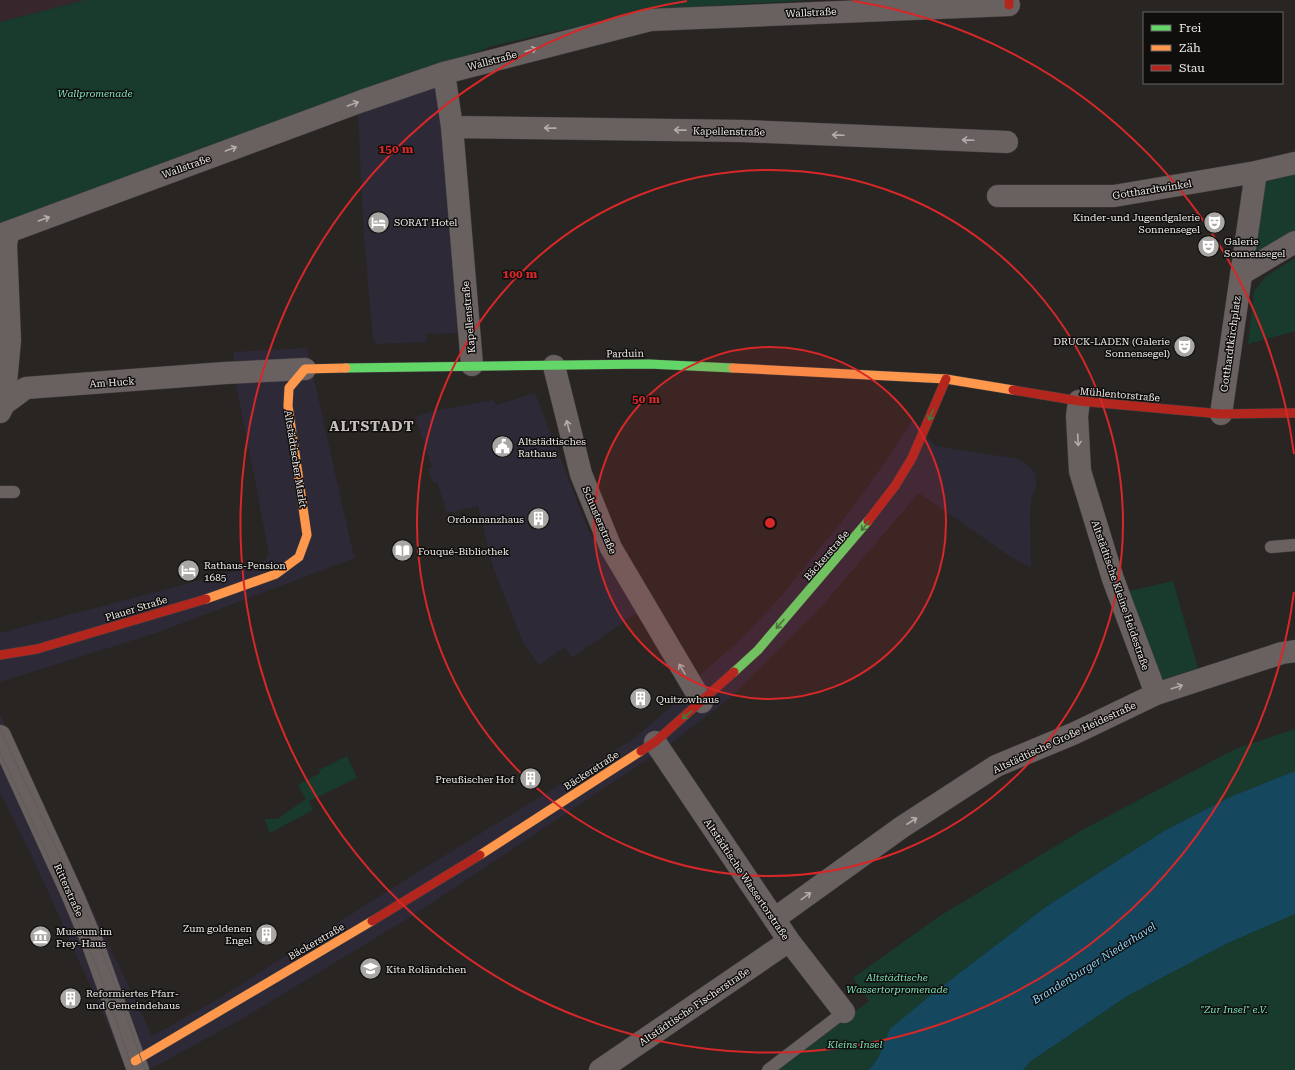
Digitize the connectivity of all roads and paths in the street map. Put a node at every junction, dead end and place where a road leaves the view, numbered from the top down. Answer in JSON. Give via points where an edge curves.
{"nodes":[{"id":1,"x":1009,"y":2,"type":"edge"},
{"id":2,"x":444,"y":73,"type":"junction"},
{"id":3,"x":452,"y":127,"type":"junction"},
{"id":4,"x":1007,"y":142,"type":"dead end"},
{"id":5,"x":1295,"y":163,"type":"edge"},
{"id":6,"x":1256,"y":172,"type":"junction"},
{"id":7,"x":998,"y":196,"type":"dead end"},
{"id":8,"x":4,"y":234,"type":"edge"},
{"id":9,"x":1295,"y":242,"type":"edge"},
{"id":10,"x":1241,"y":274,"type":"junction"},
{"id":11,"x":472,"y":365,"type":"junction"},
{"id":12,"x":554,"y":366,"type":"junction"},
{"id":13,"x":305,"y":369,"type":"junction"},
{"id":14,"x":946,"y":379,"type":"junction"},
{"id":15,"x":1079,"y":401,"type":"junction"},
{"id":16,"x":2,"y":408,"type":"edge"},
{"id":17,"x":1295,"y":413,"type":"edge"},
{"id":18,"x":1221,"y":414,"type":"junction"},
{"id":19,"x":0,"y":492,"type":"edge"},
{"id":20,"x":14,"y":492,"type":"dead end"},
{"id":21,"x":1295,"y":545,"type":"edge"},
{"id":22,"x":1271,"y":547,"type":"dead end"},
{"id":23,"x":276,"y":574,"type":"joint"},
{"id":24,"x":1295,"y":651,"type":"edge"},
{"id":25,"x":0,"y":655,"type":"edge"},
{"id":26,"x":1156,"y":694,"type":"junction"},
{"id":27,"x":702,"y":702,"type":"junction"},
{"id":28,"x":0,"y":736,"type":"edge"},
{"id":29,"x":655,"y":742,"type":"junction"},
{"id":30,"x":774,"y":918,"type":"junction"},
{"id":31,"x":789,"y":941,"type":"junction"},
{"id":32,"x":844,"y":1012,"type":"joint"},
{"id":33,"x":137,"y":1065,"type":"edge"},
{"id":34,"x":600,"y":1070,"type":"edge"},
{"id":35,"x":768,"y":1070,"type":"edge"}],
"edges":[{"from":2,"to":1,"type":"street","name":"Wallstraße","one_way":true,"via":[[650,20]]},
{"from":2,"to":3,"type":"street","name":"Kapellenstraße"},
{"from":8,"to":2,"type":"street","name":"Wallstraße","one_way":true,"via":[[362,100]]},
{"from":4,"to":3,"type":"street","name":"Kapellenstraße","one_way":true,"via":[[744,131]]},
{"from":3,"to":11,"type":"street","name":"Kapellenstraße"},
{"from":5,"to":6,"type":"street"},
{"from":6,"to":7,"type":"street","name":"Gotthardtwinkel","via":[[1114,196]]},
{"from":6,"to":10,"type":"street","name":"Gotthardtkirchplatz"},
{"from":8,"to":16,"type":"street","via":[[10,340]]},
{"from":9,"to":10,"type":"street"},
{"from":10,"to":18,"type":"street","name":"Gotthardtkirchplatz"},
{"from":11,"to":12,"type":"street","name":"Parduin"},
{"from":11,"to":13,"type":"street","name":"Parduin"},
{"from":12,"to":14,"type":"street","name":"Parduin","via":[[648,364]]},
{"from":27,"to":12,"type":"street","name":"Schusterstraße","one_way":true,"via":[[611,548],[581,474]]},
{"from":13,"to":16,"type":"street","name":"Am Huck","via":[[26,388]]},
{"from":13,"to":23,"type":"street","name":"Altstädtischer Markt","via":[[289,388],[288,406],[308,535],[299,557]]},
{"from":14,"to":15,"type":"street","name":"Mühlentorstraße"},
{"from":14,"to":27,"type":"street","name":"Bäckerstraße","one_way":true,"via":[[912,458],[886,498],[758,650]]},
{"from":15,"to":18,"type":"street","name":"Mühlentorstraße"},
{"from":15,"to":26,"type":"street","name":"Altstädtische Kleine Heidestraße","one_way":true,"via":[[1077,416],[1080,471],[1113,580]]},
{"from":17,"to":18,"type":"street","name":"Mühlentorstraße"},
{"from":19,"to":20,"type":"lane"},
{"from":21,"to":22,"type":"lane"},
{"from":23,"to":25,"type":"street","name":"Plauer Straße","via":[[202,600],[37,649]]},
{"from":26,"to":24,"type":"street","name":"Altstädtische Große Heidestraße","one_way":true},
{"from":30,"to":26,"type":"street","name":"Altstädtische Große Heidestraße","one_way":true,"via":[[902,827],[996,766],[1075,733]]},
{"from":27,"to":29,"type":"street","name":"Bäckerstraße","one_way":true},
{"from":28,"to":33,"type":"street","name":"Ritterstraße","via":[[73,896]]},
{"from":29,"to":30,"type":"street","name":"Altstädtische Wassertorstraße"},
{"from":29,"to":33,"type":"street","name":"Bäckerstraße","via":[[442,879]]},
{"from":30,"to":31,"type":"street","name":"Altstädtische Wassertorstraße"},
{"from":31,"to":32,"type":"street","name":"Altstädtische Wassertorstraße"},
{"from":31,"to":34,"type":"street","name":"Altstädtische Fischerstraße"},
{"from":32,"to":35,"type":"lane"}]}
